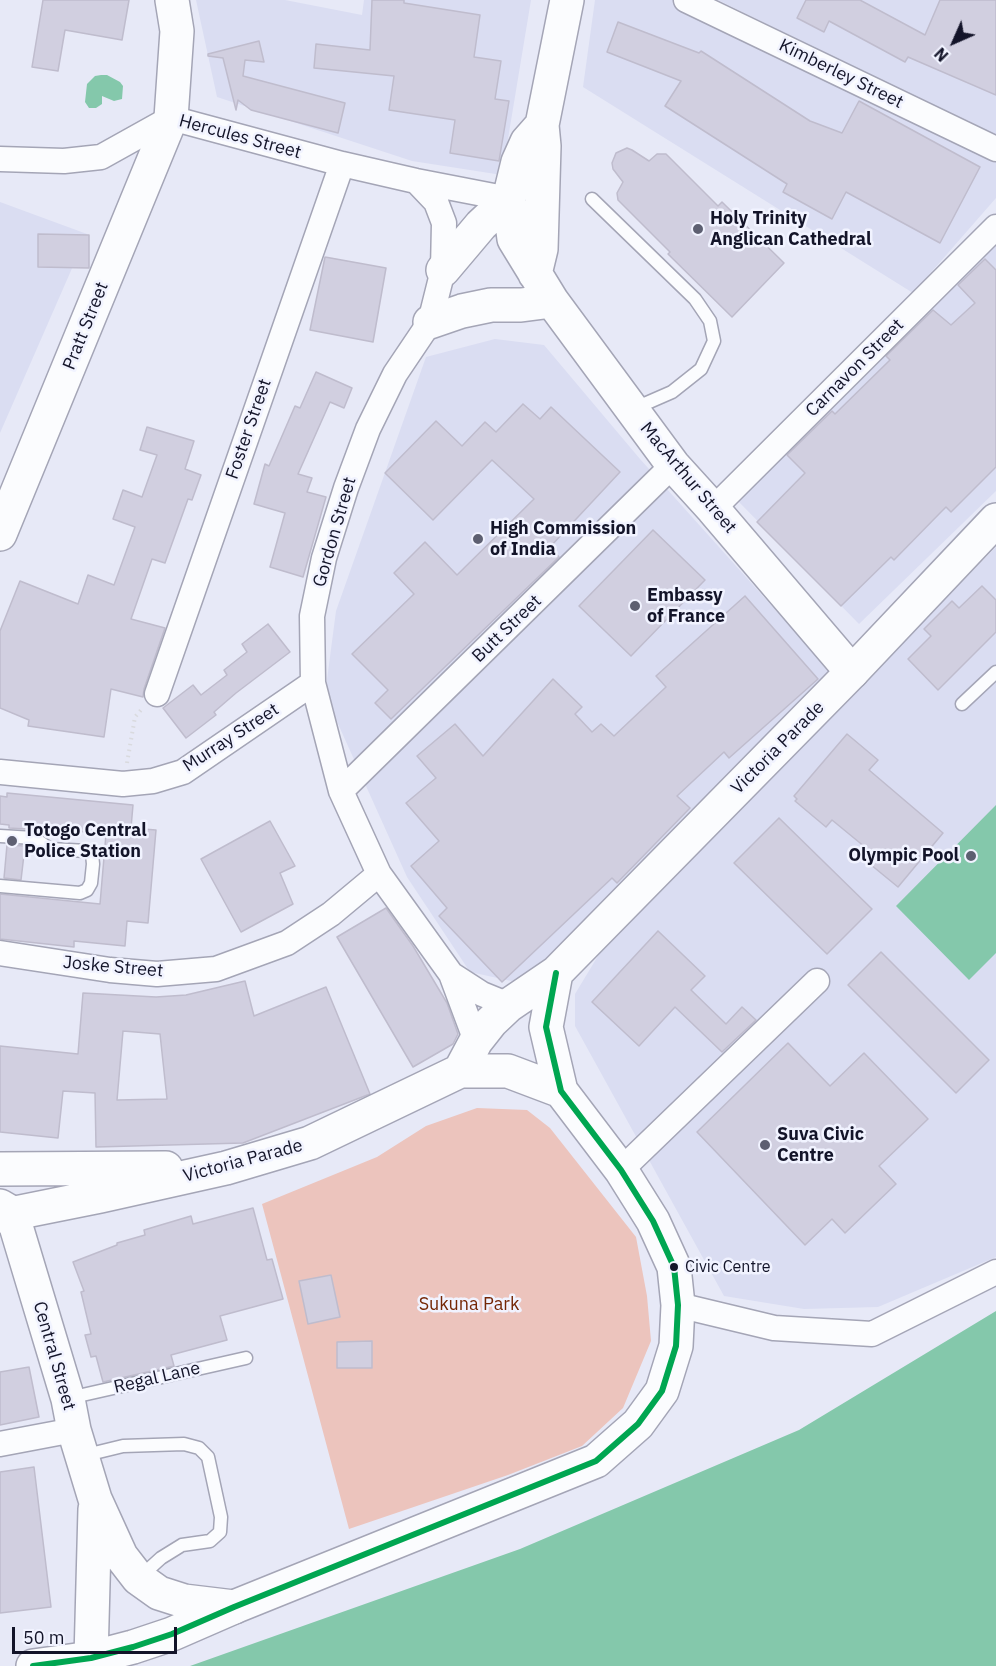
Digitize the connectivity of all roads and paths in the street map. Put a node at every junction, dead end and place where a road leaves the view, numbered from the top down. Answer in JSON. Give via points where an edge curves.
{"nodes":[{"id":1,"x":172,"y":0,"type":"edge"},
{"id":2,"x":567,"y":0,"type":"edge"},
{"id":3,"x":686,"y":0,"type":"edge"},
{"id":4,"x":171,"y":118,"type":"junction"},
{"id":5,"x":542,"y":125,"type":"junction"},
{"id":6,"x":996,"y":149,"type":"edge"},
{"id":7,"x":0,"y":159,"type":"edge"},
{"id":8,"x":342,"y":164,"type":"junction"},
{"id":9,"x":416,"y":181,"type":"junction"},
{"id":10,"x":509,"y":199,"type":"junction"},
{"id":11,"x":592,"y":199,"type":"dead end"},
{"id":12,"x":996,"y":227,"type":"edge"},
{"id":13,"x":443,"y":270,"type":"junction"},
{"id":14,"x":544,"y":288,"type":"junction"},
{"id":15,"x":430,"y":322,"type":"junction"},
{"id":16,"x":632,"y":410,"type":"junction"},
{"id":17,"x":673,"y":465,"type":"junction"},
{"id":18,"x":713,"y":509,"type":"junction"},
{"id":19,"x":996,"y":520,"type":"edge"},
{"id":20,"x":0,"y":534,"type":"edge"},
{"id":21,"x":852,"y":672,"type":"junction"},
{"id":22,"x":996,"y":672,"type":"edge"},
{"id":23,"x":313,"y":683,"type":"junction"},
{"id":24,"x":157,"y":694,"type":"dead end"},
{"id":25,"x":963,"y":704,"type":"dead end"},
{"id":26,"x":135,"y":717,"type":"dead end"},
{"id":27,"x":0,"y":772,"type":"edge"},
{"id":28,"x":123,"y":784,"type":"junction"},
{"id":29,"x":341,"y":791,"type":"junction"},
{"id":30,"x":0,"y":836,"type":"edge"},
{"id":31,"x":379,"y":874,"type":"junction"},
{"id":32,"x":0,"y":885,"type":"edge"},
{"id":33,"x":0,"y":953,"type":"edge"},
{"id":34,"x":556,"y":973,"type":"junction"},
{"id":35,"x":451,"y":974,"type":"junction"},
{"id":36,"x":817,"y":981,"type":"dead end"},
{"id":37,"x":509,"y":1005,"type":"junction"},
{"id":38,"x":476,"y":1041,"type":"junction"},
{"id":39,"x":459,"y":1071,"type":"junction"},
{"id":40,"x":561,"y":1091,"type":"junction"},
{"id":41,"x":226,"y":1168,"type":"junction"},
{"id":42,"x":0,"y":1169,"type":"edge"},
{"id":43,"x":621,"y":1170,"type":"junction"},
{"id":44,"x":4,"y":1212,"type":"edge"},
{"id":45,"x":0,"y":1252,"type":"edge"},
{"id":46,"x":996,"y":1272,"type":"edge"},
{"id":47,"x":37,"y":1297,"type":"junction"},
{"id":48,"x":678,"y":1305,"type":"junction"},
{"id":49,"x":246,"y":1358,"type":"dead end"},
{"id":50,"x":68,"y":1399,"type":"junction"},
{"id":51,"x":78,"y":1443,"type":"junction"},
{"id":52,"x":0,"y":1444,"type":"edge"},
{"id":53,"x":95,"y":1499,"type":"junction"},
{"id":54,"x":138,"y":1578,"type":"junction"},
{"id":55,"x":234,"y":1607,"type":"junction"},
{"id":56,"x":91,"y":1658,"type":"junction"},
{"id":57,"x":33,"y":1666,"type":"edge"}],
"edges":[{"from":1,"to":4,"type":"main road","name":"Pratt Street","via":[[177,31]]},
{"from":2,"to":5,"type":"main road"},
{"from":3,"to":6,"type":"street","name":"Kimberley Street"},
{"from":4,"to":7,"type":"street","name":"Hercules Street","via":[[101,157],[64,161]]},
{"from":4,"to":8,"type":"street","name":"Hercules Street"},
{"from":4,"to":20,"type":"main road","name":"Pratt Street"},
{"from":5,"to":10,"type":"main road","name":"MacArthur Street","via":[[527,142],[518,162]]},
{"from":5,"to":14,"type":"main road"},
{"from":8,"to":9,"type":"street","name":"Hercules Street"},
{"from":8,"to":24,"type":"street","name":"Foster Street"},
{"from":9,"to":10,"type":"street"},
{"from":9,"to":13,"type":"street","name":"Gordon Street","via":[[436,202],[444,223]]},
{"from":10,"to":13,"type":"main road"},
{"from":10,"to":14,"type":"main road","name":"MacArthur Street","via":[[514,238]]},
{"from":11,"to":16,"type":"lane","via":[[695,299],[710,321],[714,341],[701,369],[672,392]]},
{"from":12,"to":18,"type":"street","name":"Carnavon Street"},
{"from":13,"to":15,"type":"street","name":"Gordon Street"},
{"from":14,"to":15,"type":"main road","via":[[521,305],[491,305]]},
{"from":14,"to":16,"type":"main road","name":"MacArthur Street"},
{"from":15,"to":23,"type":"street","name":"Gordon Street","via":[[395,374],[368,429],[346,488],[324,558],[312,616]]},
{"from":16,"to":17,"type":"main road","name":"MacArthur Street"},
{"from":17,"to":18,"type":"main road","name":"MacArthur Street"},
{"from":17,"to":29,"type":"street","name":"Butt Street"},
{"from":18,"to":21,"type":"main road","name":"MacArthur Street"},
{"from":19,"to":21,"type":"main road","name":"Victoria Parade"},
{"from":21,"to":34,"type":"main road","name":"Victoria Parade"},
{"from":22,"to":25,"type":"lane"},
{"from":23,"to":28,"type":"street","name":"Murray Street","via":[[183,772]]},
{"from":23,"to":29,"type":"street","name":"Gordon Street"},
{"from":26,"to":28,"type":"path"},
{"from":27,"to":28,"type":"street","name":"Murray Street"},
{"from":29,"to":31,"type":"street","name":"Gordon Street"},
{"from":30,"to":32,"type":"lane","via":[[34,838],[50,849],[87,851],[92,854],[93,864],[91,883],[80,893]]},
{"from":31,"to":33,"type":"street","name":"Joske Street","via":[[287,944],[216,969],[157,974]]},
{"from":31,"to":35,"type":"street","name":"Gordon Street"},
{"from":34,"to":37,"type":"main road","name":"Victoria Parade"},
{"from":34,"to":40,"type":"main road","via":[[546,1027]]},
{"from":35,"to":37,"type":"street","name":"Gordon Street","via":[[482,994]]},
{"from":35,"to":38,"type":"street","name":"Gordon Street"},
{"from":36,"to":43,"type":"street"},
{"from":37,"to":38,"type":"main road","name":"Victoria Parade"},
{"from":38,"to":39,"type":"main road","name":"Victoria Parade"},
{"from":39,"to":40,"type":"main road","name":"Victoria Parade","via":[[508,1071]]},
{"from":39,"to":41,"type":"main road","name":"Victoria Parade","via":[[310,1143]]},
{"from":40,"to":43,"type":"main road"},
{"from":41,"to":42,"type":"main road"},
{"from":41,"to":44,"type":"main road","name":"Victoria Parade"},
{"from":43,"to":48,"type":"main road","via":[[653,1221],[674,1267]]},
{"from":44,"to":47,"type":"main road","name":"Central Street"},
{"from":45,"to":47,"type":"main road","via":[[15,1263]]},
{"from":46,"to":48,"type":"street","via":[[872,1334],[774,1328]]},
{"from":47,"to":50,"type":"main road","name":"Central Street"},
{"from":48,"to":55,"type":"main road","via":[[676,1346],[662,1391],[638,1424],[596,1461]]},
{"from":49,"to":50,"type":"lane","name":"Regal Lane"},
{"from":50,"to":51,"type":"main road","name":"Central Street"},
{"from":51,"to":52,"type":"street"},
{"from":51,"to":53,"type":"main road","name":"Central Street"},
{"from":51,"to":54,"type":"lane","via":[[184,1444],[199,1448],[208,1457],[221,1517],[220,1532],[210,1540],[182,1545]]},
{"from":53,"to":54,"type":"main road","name":"Central Street","via":[[121,1556]]},
{"from":53,"to":56,"type":"main road","name":"Central Street"},
{"from":54,"to":55,"type":"main road","name":"Central Street","via":[[168,1598]]},
{"from":55,"to":56,"type":"main road","via":[[172,1634]]},
{"from":56,"to":57,"type":"main road"}]}
